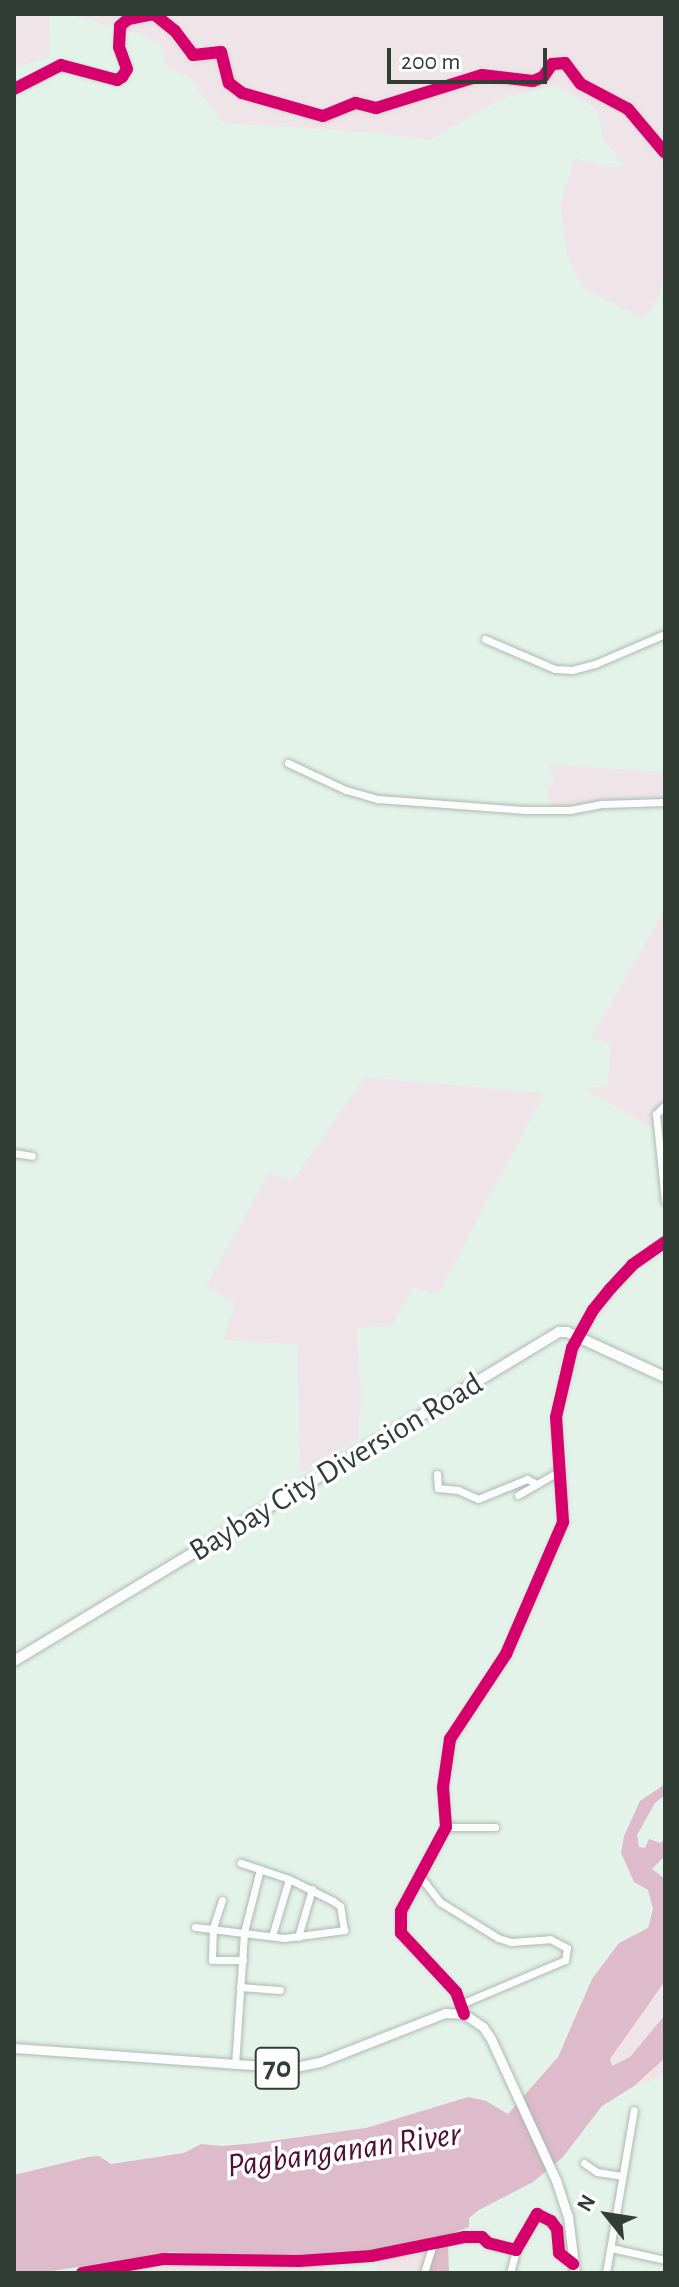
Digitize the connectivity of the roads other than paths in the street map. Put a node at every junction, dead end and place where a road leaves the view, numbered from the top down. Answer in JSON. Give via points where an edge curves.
{"nodes":[{"id":1,"x":14,"y":89,"type":"edge"},
{"id":2,"x":665,"y":153,"type":"edge"},
{"id":3,"x":665,"y":634,"type":"edge"},
{"id":4,"x":485,"y":639,"type":"dead end"},
{"id":5,"x":288,"y":763,"type":"dead end"},
{"id":6,"x":665,"y":802,"type":"edge"},
{"id":7,"x":665,"y":1105,"type":"edge"},
{"id":8,"x":14,"y":1153,"type":"edge"},
{"id":9,"x":32,"y":1156,"type":"dead end"},
{"id":10,"x":664,"y":1175,"type":"edge"},
{"id":11,"x":665,"y":1201,"type":"edge"},
{"id":12,"x":665,"y":1242,"type":"edge"},
{"id":13,"x":577,"y":1337,"type":"junction"},
{"id":14,"x":665,"y":1377,"type":"edge"},
{"id":15,"x":558,"y":1472,"type":"junction"},
{"id":16,"x":437,"y":1474,"type":"dead end"},
{"id":17,"x":537,"y":1484,"type":"junction"},
{"id":18,"x":518,"y":1495,"type":"dead end"},
{"id":19,"x":14,"y":1661,"type":"edge"},
{"id":20,"x":446,"y":1827,"type":"junction"},
{"id":21,"x":495,"y":1827,"type":"dead end"},
{"id":22,"x":241,"y":1863,"type":"dead end"},
{"id":23,"x":260,"y":1869,"type":"junction"},
{"id":24,"x":419,"y":1875,"type":"junction"},
{"id":25,"x":289,"y":1879,"type":"junction"},
{"id":26,"x":312,"y":1889,"type":"junction"},
{"id":27,"x":222,"y":1900,"type":"dead end"},
{"id":28,"x":195,"y":1927,"type":"dead end"},
{"id":29,"x":213,"y":1928,"type":"junction"},
{"id":30,"x":244,"y":1932,"type":"junction"},
{"id":31,"x":272,"y":1936,"type":"junction"},
{"id":32,"x":298,"y":1937,"type":"junction"},
{"id":33,"x":243,"y":1960,"type":"junction"},
{"id":34,"x":240,"y":1987,"type":"junction"},
{"id":35,"x":280,"y":1990,"type":"dead end"},
{"id":36,"x":464,"y":2009,"type":"junction"},
{"id":37,"x":14,"y":2048,"type":"edge"},
{"id":38,"x":235,"y":2065,"type":"junction"},
{"id":39,"x":634,"y":2110,"type":"dead end"},
{"id":40,"x":584,"y":2163,"type":"dead end"},
{"id":41,"x":622,"y":2176,"type":"junction"},
{"id":42,"x":435,"y":2244,"type":"junction"},
{"id":43,"x":611,"y":2248,"type":"junction"},
{"id":44,"x":516,"y":2250,"type":"junction"},
{"id":45,"x":665,"y":2260,"type":"edge"},
{"id":46,"x":574,"y":2268,"type":"edge"},
{"id":47,"x":82,"y":2273,"type":"edge"},
{"id":48,"x":424,"y":2273,"type":"edge"},
{"id":49,"x":510,"y":2273,"type":"edge"},
{"id":50,"x":606,"y":2273,"type":"edge"}],
"edges":[{"from":1,"to":2,"type":"street","via":[[61,65],[117,80],[127,69],[119,47],[120,26],[154,14],[193,55],[221,52],[229,83],[242,93],[323,116],[356,103],[376,108],[482,75],[533,81],[552,64],[565,63],[581,84],[628,109]]},
{"from":3,"to":4,"type":"street","via":[[572,670],[555,669]]},
{"from":5,"to":6,"type":"street","via":[[378,799],[554,810]]},
{"from":7,"to":10,"type":"street","via":[[656,1114]]},
{"from":8,"to":9,"type":"street"},
{"from":10,"to":11,"type":"street"},
{"from":12,"to":13,"type":"street","via":[[632,1265]]},
{"from":13,"to":14,"type":"highway"},
{"from":13,"to":15,"type":"street","via":[[556,1415]]},
{"from":13,"to":19,"type":"highway","name":"Baybay City Diversion Road","via":[[564,1331],[556,1334]]},
{"from":15,"to":17,"type":"street"},
{"from":15,"to":20,"type":"street","via":[[562,1524],[504,1658],[450,1739],[443,1787]]},
{"from":16,"to":17,"type":"street","via":[[438,1488],[478,1499],[527,1479]]},
{"from":17,"to":18,"type":"street"},
{"from":20,"to":21,"type":"street"},
{"from":20,"to":24,"type":"street"},
{"from":22,"to":23,"type":"street"},
{"from":23,"to":25,"type":"street"},
{"from":23,"to":30,"type":"street"},
{"from":24,"to":36,"type":"street","via":[[401,1911],[401,1933]]},
{"from":24,"to":36,"type":"street","via":[[440,1902],[498,1938],[550,1939],[567,1948],[565,1960]]},
{"from":25,"to":26,"type":"street"},
{"from":25,"to":31,"type":"street"},
{"from":26,"to":32,"type":"street"},
{"from":26,"to":32,"type":"street","via":[[340,1906],[344,1930]]},
{"from":27,"to":29,"type":"street"},
{"from":28,"to":29,"type":"street"},
{"from":29,"to":30,"type":"street"},
{"from":29,"to":33,"type":"street","via":[[212,1960]]},
{"from":30,"to":31,"type":"street"},
{"from":30,"to":33,"type":"street"},
{"from":31,"to":32,"type":"street"},
{"from":33,"to":34,"type":"street"},
{"from":34,"to":35,"type":"street"},
{"from":34,"to":38,"type":"street"},
{"from":36,"to":38,"type":"main road","number":"70","via":[[300,2067]]},
{"from":36,"to":46,"type":"main road","via":[[486,2030],[556,2180],[568,2216]]},
{"from":37,"to":38,"type":"main road","number":"70"},
{"from":39,"to":41,"type":"street"},
{"from":40,"to":41,"type":"street","via":[[597,2172]]},
{"from":41,"to":43,"type":"street"},
{"from":42,"to":44,"type":"street","via":[[482,2237]]},
{"from":42,"to":47,"type":"street","via":[[299,2261],[163,2259]]},
{"from":42,"to":48,"type":"street"},
{"from":43,"to":45,"type":"street"},
{"from":43,"to":50,"type":"street"},
{"from":44,"to":46,"type":"street","via":[[537,2214],[545,2216],[557,2229],[559,2253]]},
{"from":44,"to":49,"type":"street"}]}
